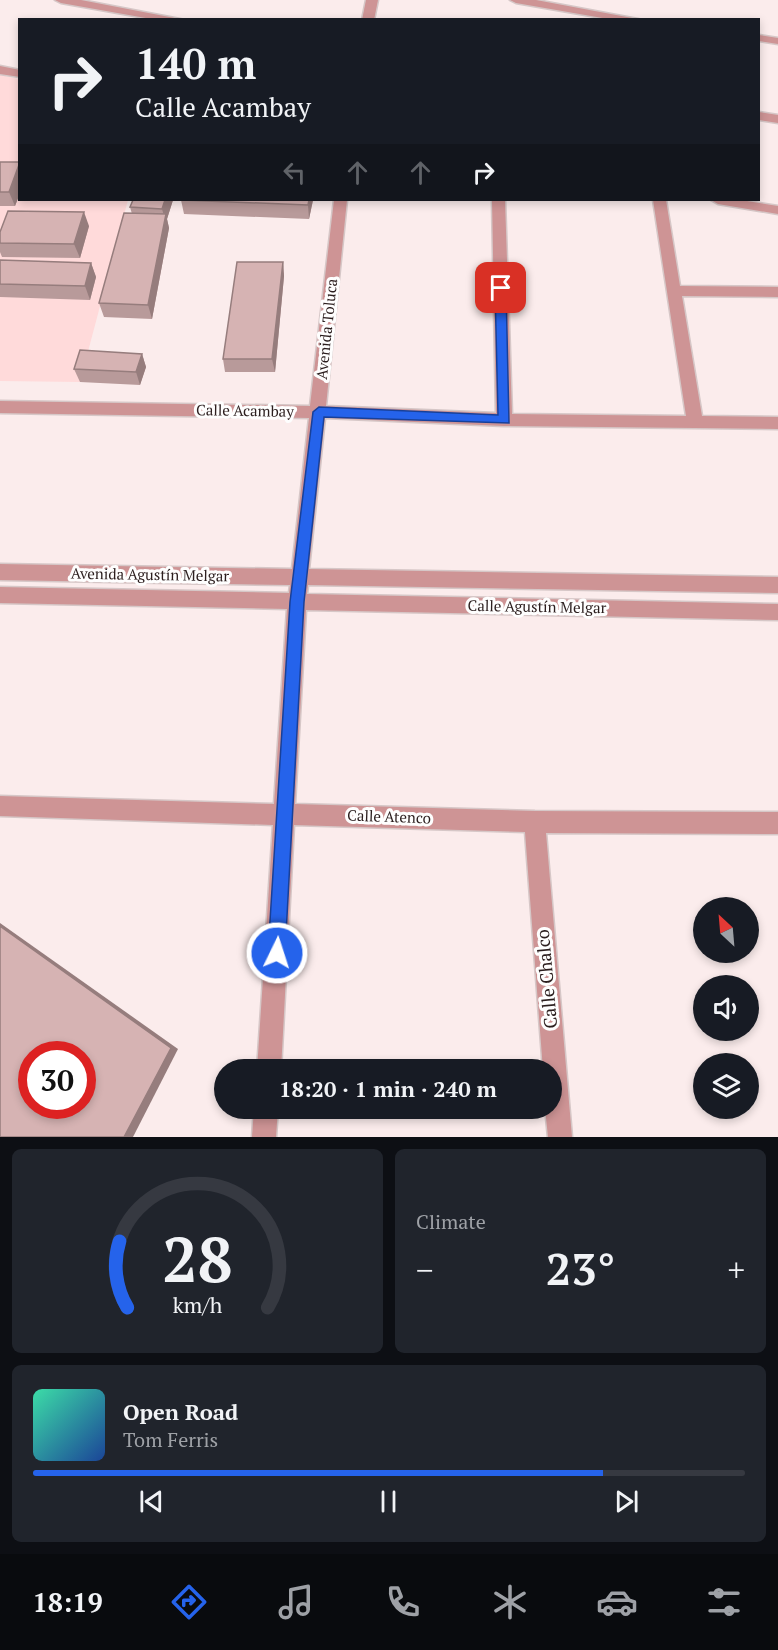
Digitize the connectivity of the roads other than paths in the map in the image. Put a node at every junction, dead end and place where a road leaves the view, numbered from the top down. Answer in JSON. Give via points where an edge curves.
{"nodes":[{"id":1,"x":61,"y":0,"type":"edge"},
{"id":2,"x":372,"y":0,"type":"edge"},
{"id":3,"x":516,"y":0,"type":"edge"},
{"id":4,"x":634,"y":16,"type":"edge"},
{"id":5,"x":168,"y":18,"type":"edge"},
{"id":6,"x":368,"y":18,"type":"edge"},
{"id":7,"x":760,"y":38,"type":"edge"},
{"id":8,"x":778,"y":41,"type":"edge"},
{"id":9,"x":0,"y":70,"type":"edge"},
{"id":10,"x":18,"y":74,"type":"edge"},
{"id":11,"x":760,"y":116,"type":"edge"},
{"id":12,"x":778,"y":119,"type":"edge"},
{"id":13,"x":340,"y":201,"type":"edge"},
{"id":14,"x":498,"y":201,"type":"edge"},
{"id":15,"x":659,"y":201,"type":"edge"},
{"id":16,"x":724,"y":201,"type":"edge"},
{"id":17,"x":778,"y":210,"type":"edge"},
{"id":18,"x":674,"y":291,"type":"junction"},
{"id":19,"x":778,"y":292,"type":"edge"},
{"id":20,"x":0,"y":407,"type":"edge"},
{"id":21,"x":319,"y":412,"type":"junction"},
{"id":22,"x":504,"y":420,"type":"junction"},
{"id":23,"x":695,"y":421,"type":"junction"},
{"id":24,"x":778,"y":423,"type":"edge"},
{"id":25,"x":0,"y":572,"type":"edge"},
{"id":26,"x":300,"y":578,"type":"junction"},
{"id":27,"x":778,"y":585,"type":"edge"},
{"id":28,"x":0,"y":595,"type":"edge"},
{"id":29,"x":297,"y":602,"type":"junction"},
{"id":30,"x":778,"y":612,"type":"edge"},
{"id":31,"x":0,"y":806,"type":"edge"},
{"id":32,"x":286,"y":813,"type":"junction"},
{"id":33,"x":535,"y":822,"type":"junction"},
{"id":34,"x":777,"y":827,"type":"edge"},
{"id":35,"x":270,"y":1059,"type":"edge"},
{"id":36,"x":265,"y":1119,"type":"edge"},
{"id":37,"x":264,"y":1137,"type":"edge"},
{"id":38,"x":560,"y":1137,"type":"edge"}],
"edges":[{"from":1,"to":5,"type":"street"},
{"from":2,"to":6,"type":"street"},
{"from":3,"to":4,"type":"street"},
{"from":7,"to":8,"type":"street"},
{"from":9,"to":10,"type":"street"},
{"from":11,"to":12,"type":"street"},
{"from":13,"to":21,"type":"street","name":"Avenida Toluca"},
{"from":14,"to":22,"type":"street"},
{"from":15,"to":18,"type":"street"},
{"from":16,"to":17,"type":"street"},
{"from":18,"to":19,"type":"street"},
{"from":18,"to":23,"type":"street"},
{"from":20,"to":21,"type":"street","name":"Calle Acambay"},
{"from":21,"to":22,"type":"street","name":"Calle Acambay"},
{"from":21,"to":26,"type":"street","name":"Avenida Toluca"},
{"from":22,"to":23,"type":"street","name":"Calle Acambay"},
{"from":23,"to":24,"type":"street","name":"Calle Acambay"},
{"from":25,"to":26,"type":"street","name":"Avenida Agustín Melgar"},
{"from":26,"to":27,"type":"street","name":"Calle Agustín Melgar"},
{"from":26,"to":29,"type":"street","name":"Avenida Toluca"},
{"from":28,"to":29,"type":"street","name":"Avenida Agustín Melgar"},
{"from":29,"to":30,"type":"street","name":"Calle Agustín Melgar"},
{"from":29,"to":32,"type":"street","name":"Avenida Toluca"},
{"from":31,"to":32,"type":"street","name":"Calle Atenco"},
{"from":32,"to":33,"type":"street","name":"Calle Atenco"},
{"from":32,"to":35,"type":"street","name":"Avenida Toluca"},
{"from":33,"to":34,"type":"street","name":"Calle Atenco"},
{"from":33,"to":38,"type":"street","name":"Calle Chalco"},
{"from":36,"to":37,"type":"street"}]}
